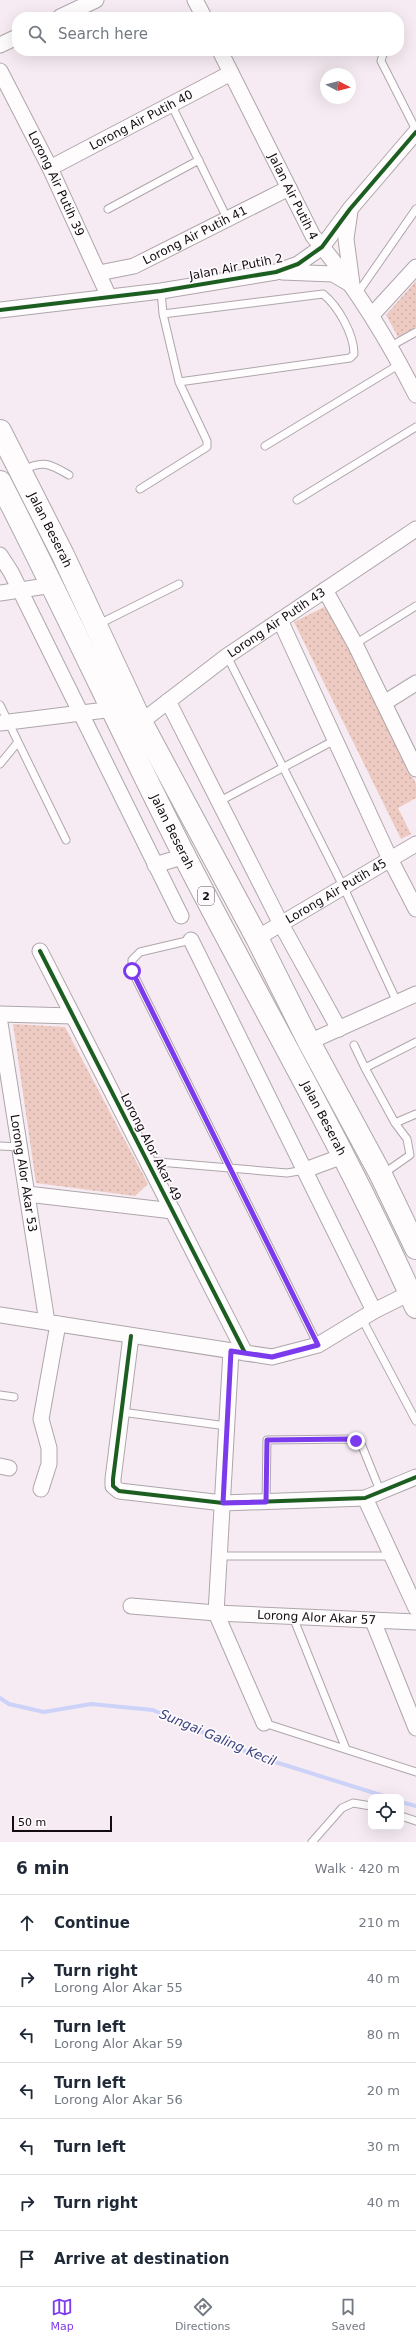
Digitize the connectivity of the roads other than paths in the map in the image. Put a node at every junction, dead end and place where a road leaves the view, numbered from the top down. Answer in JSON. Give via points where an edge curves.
{"nodes":[{"id":1,"x":96,"y":0,"type":"edge"},
{"id":2,"x":198,"y":1,"type":"edge"},
{"id":3,"x":71,"y":12,"type":"edge"},
{"id":4,"x":202,"y":12,"type":"edge"},
{"id":5,"x":12,"y":39,"type":"edge"},
{"id":6,"x":0,"y":45,"type":"edge"},
{"id":7,"x":222,"y":56,"type":"edge"},
{"id":8,"x":382,"y":56,"type":"edge"},
{"id":9,"x":0,"y":71,"type":"edge"},
{"id":10,"x":231,"y":73,"type":"junction"},
{"id":11,"x":171,"y":104,"type":"junction"},
{"id":12,"x":416,"y":131,"type":"edge"},
{"id":13,"x":198,"y":160,"type":"junction"},
{"id":14,"x":50,"y":168,"type":"junction"},
{"id":15,"x":289,"y":188,"type":"junction"},
{"id":16,"x":108,"y":209,"type":"dead end"},
{"id":17,"x":350,"y":209,"type":"junction"},
{"id":18,"x":416,"y":210,"type":"edge"},
{"id":19,"x":227,"y":218,"type":"junction"},
{"id":20,"x":322,"y":247,"type":"junction"},
{"id":21,"x":416,"y":267,"type":"edge"},
{"id":22,"x":276,"y":272,"type":"junction"},
{"id":23,"x":99,"y":273,"type":"junction"},
{"id":24,"x":355,"y":289,"type":"junction"},
{"id":25,"x":161,"y":291,"type":"junction"},
{"id":26,"x":109,"y":297,"type":"junction"},
{"id":27,"x":0,"y":310,"type":"edge"},
{"id":28,"x":163,"y":314,"type":"junction"},
{"id":29,"x":372,"y":315,"type":"junction"},
{"id":30,"x":416,"y":332,"type":"edge"},
{"id":31,"x":391,"y":346,"type":"junction"},
{"id":32,"x":400,"y":364,"type":"junction"},
{"id":33,"x":179,"y":382,"type":"junction"},
{"id":34,"x":416,"y":395,"type":"edge"},
{"id":35,"x":416,"y":427,"type":"edge"},
{"id":36,"x":0,"y":432,"type":"edge"},
{"id":37,"x":265,"y":446,"type":"dead end"},
{"id":38,"x":20,"y":472,"type":"junction"},
{"id":39,"x":69,"y":475,"type":"dead end"},
{"id":40,"x":0,"y":482,"type":"edge"},
{"id":41,"x":140,"y":489,"type":"dead end"},
{"id":42,"x":297,"y":500,"type":"dead end"},
{"id":43,"x":416,"y":529,"type":"edge"},
{"id":44,"x":0,"y":555,"type":"edge"},
{"id":45,"x":5,"y":573,"type":"edge"},
{"id":46,"x":179,"y":584,"type":"dead end"},
{"id":47,"x":53,"y":585,"type":"junction"},
{"id":48,"x":20,"y":590,"type":"junction"},
{"id":49,"x":325,"y":590,"type":"junction"},
{"id":50,"x":0,"y":593,"type":"edge"},
{"id":51,"x":416,"y":606,"type":"edge"},
{"id":52,"x":280,"y":620,"type":"junction"},
{"id":53,"x":96,"y":625,"type":"junction"},
{"id":54,"x":355,"y":644,"type":"junction"},
{"id":55,"x":227,"y":656,"type":"junction"},
{"id":56,"x":416,"y":683,"type":"edge"},
{"id":57,"x":168,"y":701,"type":"junction"},
{"id":58,"x":384,"y":703,"type":"junction"},
{"id":59,"x":0,"y":705,"type":"edge"},
{"id":60,"x":114,"y":710,"type":"junction"},
{"id":61,"x":81,"y":715,"type":"junction"},
{"id":62,"x":4,"y":722,"type":"edge"},
{"id":63,"x":141,"y":722,"type":"junction"},
{"id":64,"x":335,"y":740,"type":"junction"},
{"id":65,"x":18,"y":742,"type":"junction"},
{"id":66,"x":0,"y":764,"type":"edge"},
{"id":67,"x":415,"y":764,"type":"edge"},
{"id":68,"x":283,"y":769,"type":"junction"},
{"id":69,"x":220,"y":801,"type":"junction"},
{"id":70,"x":66,"y":840,"type":"dead end"},
{"id":71,"x":416,"y":844,"type":"edge"},
{"id":72,"x":185,"y":856,"type":"junction"},
{"id":73,"x":390,"y":859,"type":"junction"},
{"id":74,"x":155,"y":865,"type":"junction"},
{"id":75,"x":344,"y":888,"type":"junction"},
{"id":76,"x":416,"y":909,"type":"edge"},
{"id":77,"x":181,"y":916,"type":"dead end"},
{"id":78,"x":281,"y":924,"type":"junction"},
{"id":79,"x":257,"y":938,"type":"junction"},
{"id":80,"x":191,"y":940,"type":"joint"},
{"id":81,"x":40,"y":951,"type":"dead end"},
{"id":82,"x":416,"y":994,"type":"edge"},
{"id":83,"x":397,"y":1002,"type":"junction"},
{"id":84,"x":0,"y":1014,"type":"edge"},
{"id":85,"x":73,"y":1016,"type":"junction"},
{"id":86,"x":0,"y":1023,"type":"edge"},
{"id":87,"x":339,"y":1029,"type":"junction"},
{"id":88,"x":309,"y":1042,"type":"junction"},
{"id":89,"x":416,"y":1042,"type":"edge"},
{"id":90,"x":354,"y":1045,"type":"dead end"},
{"id":91,"x":365,"y":1068,"type":"junction"},
{"id":92,"x":416,"y":1114,"type":"edge"},
{"id":93,"x":395,"y":1123,"type":"junction"},
{"id":94,"x":0,"y":1146,"type":"edge"},
{"id":95,"x":20,"y":1147,"type":"junction"},
{"id":96,"x":342,"y":1156,"type":"junction"},
{"id":97,"x":147,"y":1161,"type":"junction"},
{"id":98,"x":230,"y":1167,"type":"junction"},
{"id":99,"x":305,"y":1170,"type":"junction"},
{"id":100,"x":381,"y":1175,"type":"junction"},
{"id":101,"x":27,"y":1194,"type":"junction"},
{"id":102,"x":172,"y":1211,"type":"junction"},
{"id":103,"x":416,"y":1248,"type":"edge"},
{"id":104,"x":413,"y":1300,"type":"edge"},
{"id":105,"x":0,"y":1315,"type":"edge"},
{"id":106,"x":368,"y":1315,"type":"junction"},
{"id":107,"x":52,"y":1323,"type":"junction"},
{"id":108,"x":131,"y":1336,"type":"junction"},
{"id":109,"x":318,"y":1345,"type":"junction"},
{"id":110,"x":238,"y":1352,"type":"junction"},
{"id":111,"x":0,"y":1395,"type":"edge"},
{"id":112,"x":14,"y":1397,"type":"dead end"},
{"id":113,"x":121,"y":1412,"type":"junction"},
{"id":114,"x":416,"y":1421,"type":"edge"},
{"id":115,"x":227,"y":1426,"type":"junction"},
{"id":116,"x":416,"y":1477,"type":"edge"},
{"id":117,"x":41,"y":1489,"type":"dead end"},
{"id":118,"x":382,"y":1493,"type":"junction"},
{"id":119,"x":365,"y":1498,"type":"junction"},
{"id":120,"x":266,"y":1502,"type":"junction"},
{"id":121,"x":223,"y":1503,"type":"junction"},
{"id":122,"x":220,"y":1556,"type":"junction"},
{"id":123,"x":392,"y":1556,"type":"junction"},
{"id":124,"x":131,"y":1606,"type":"dead end"},
{"id":125,"x":416,"y":1608,"type":"edge"},
{"id":126,"x":216,"y":1613,"type":"junction"},
{"id":127,"x":293,"y":1617,"type":"junction"},
{"id":128,"x":373,"y":1621,"type":"junction"},
{"id":129,"x":416,"y":1622,"type":"edge"},
{"id":130,"x":264,"y":1723,"type":"joint"},
{"id":131,"x":416,"y":1728,"type":"edge"},
{"id":132,"x":346,"y":1749,"type":"junction"},
{"id":133,"x":416,"y":1772,"type":"edge"},
{"id":134,"x":368,"y":1806,"type":"edge"},
{"id":135,"x":404,"y":1817,"type":"edge"},
{"id":136,"x":416,"y":1822,"type":"edge"},
{"id":137,"x":312,"y":1842,"type":"edge"}],
"edges":[{"from":1,"to":3,"type":"street"},
{"from":2,"to":4,"type":"street"},
{"from":5,"to":6,"type":"street"},
{"from":7,"to":10,"type":"street","name":"Jalan Air Putih 4"},
{"from":8,"to":12,"type":"lane","via":[[381,61]]},
{"from":9,"to":14,"type":"street","name":"Lorong Air Putih 39"},
{"from":10,"to":11,"type":"street","name":"Lorong Air Putih 40"},
{"from":10,"to":15,"type":"street","name":"Jalan Air Putih 4"},
{"from":11,"to":13,"type":"lane"},
{"from":11,"to":14,"type":"street","name":"Lorong Air Putih 40"},
{"from":12,"to":17,"type":"street","name":"Jalan Air Putih 2"},
{"from":13,"to":16,"type":"lane"},
{"from":13,"to":19,"type":"lane"},
{"from":14,"to":23,"type":"street","name":"Lorong Air Putih 39"},
{"from":15,"to":19,"type":"street","name":"Lorong Air Putih 41"},
{"from":15,"to":20,"type":"street","name":"Jalan Air Putih 4","via":[[313,236]]},
{"from":17,"to":20,"type":"street","name":"Jalan Air Putih 2"},
{"from":17,"to":24,"type":"street","via":[[346,239]]},
{"from":18,"to":24,"type":"lane"},
{"from":19,"to":23,"type":"street","name":"Lorong Air Putih 41","via":[[134,266]]},
{"from":20,"to":22,"type":"street","name":"Jalan Air Putih 2","via":[[298,264]]},
{"from":20,"to":24,"type":"street","name":"Jalan Air Putih 4"},
{"from":21,"to":29,"type":"street"},
{"from":22,"to":24,"type":"street","via":[[333,274]]},
{"from":22,"to":25,"type":"street","name":"Jalan Air Putih 2"},
{"from":23,"to":26,"type":"street","name":"Lorong Air Putih 39"},
{"from":24,"to":29,"type":"street","name":"Jalan Air Putih 4"},
{"from":25,"to":26,"type":"street","name":"Jalan Air Putih 2"},
{"from":25,"to":28,"type":"lane"},
{"from":26,"to":27,"type":"street","name":"Jalan Air Putih 2"},
{"from":28,"to":33,"type":"lane"},
{"from":28,"to":33,"type":"lane","via":[[323,294],[331,301],[354,342],[354,354],[350,358]]},
{"from":29,"to":31,"type":"street","name":"Jalan Air Putih 4"},
{"from":30,"to":31,"type":"lane"},
{"from":31,"to":32,"type":"street","name":"Jalan Air Putih 4"},
{"from":32,"to":34,"type":"street","name":"Jalan Air Putih 4"},
{"from":32,"to":37,"type":"lane"},
{"from":33,"to":41,"type":"lane","via":[[207,441],[207,447]]},
{"from":35,"to":42,"type":"lane"},
{"from":36,"to":38,"type":"highway","name":"Jalan Beserah","number":"2"},
{"from":38,"to":39,"type":"lane","via":[[36,464],[50,464]]},
{"from":38,"to":53,"type":"highway","name":"Jalan Beserah","number":"2"},
{"from":40,"to":47,"type":"highway","name":"Jalan Beserah","number":"2"},
{"from":43,"to":49,"type":"street","name":"Lorong Air Putih 43"},
{"from":44,"to":45,"type":"street"},
{"from":45,"to":48,"type":"street"},
{"from":46,"to":53,"type":"lane"},
{"from":47,"to":48,"type":"street"},
{"from":47,"to":60,"type":"highway","name":"Jalan Beserah","number":"2"},
{"from":48,"to":50,"type":"street"},
{"from":48,"to":61,"type":"street"},
{"from":49,"to":52,"type":"street","name":"Lorong Air Putih 43"},
{"from":49,"to":54,"type":"street"},
{"from":51,"to":54,"type":"lane"},
{"from":52,"to":55,"type":"street","name":"Lorong Air Putih 43"},
{"from":52,"to":64,"type":"street"},
{"from":53,"to":63,"type":"highway","name":"Jalan Beserah","number":"2"},
{"from":54,"to":58,"type":"street"},
{"from":55,"to":57,"type":"street","name":"Lorong Air Putih 43"},
{"from":55,"to":68,"type":"lane"},
{"from":56,"to":58,"type":"street"},
{"from":57,"to":63,"type":"street","name":"Lorong Air Putih 43"},
{"from":57,"to":69,"type":"street"},
{"from":58,"to":67,"type":"street"},
{"from":59,"to":62,"type":"lane"},
{"from":60,"to":61,"type":"street"},
{"from":60,"to":72,"type":"highway","name":"Jalan Beserah","number":"2"},
{"from":61,"to":62,"type":"street"},
{"from":61,"to":74,"type":"street"},
{"from":62,"to":65,"type":"lane"},
{"from":63,"to":79,"type":"highway","name":"Jalan Beserah","number":"2"},
{"from":64,"to":68,"type":"lane"},
{"from":64,"to":73,"type":"street"},
{"from":65,"to":66,"type":"lane"},
{"from":65,"to":70,"type":"lane"},
{"from":68,"to":69,"type":"lane"},
{"from":68,"to":75,"type":"lane"},
{"from":69,"to":78,"type":"street"},
{"from":71,"to":73,"type":"street","name":"Lorong Air Putih 45"},
{"from":72,"to":74,"type":"street"},
{"from":72,"to":96,"type":"highway","name":"Jalan Beserah","number":"2"},
{"from":73,"to":75,"type":"street","name":"Lorong Air Putih 45"},
{"from":73,"to":76,"type":"street"},
{"from":74,"to":77,"type":"street"},
{"from":75,"to":78,"type":"street","name":"Lorong Air Putih 45"},
{"from":75,"to":83,"type":"lane"},
{"from":78,"to":79,"type":"street","name":"Lorong Air Putih 45"},
{"from":78,"to":87,"type":"street"},
{"from":79,"to":88,"type":"highway","name":"Jalan Beserah","number":"2"},
{"from":80,"to":98,"type":"lane","via":[[140,952],[132,960],[132,971]]},
{"from":80,"to":99,"type":"street"},
{"from":81,"to":85,"type":"street","name":"Lorong Alor Akar 49"},
{"from":82,"to":83,"type":"street"},
{"from":83,"to":87,"type":"street"},
{"from":84,"to":85,"type":"street"},
{"from":85,"to":97,"type":"street","name":"Lorong Alor Akar 49"},
{"from":86,"to":95,"type":"street","name":"Lorong Alor Akar 53"},
{"from":87,"to":88,"type":"street"},
{"from":88,"to":100,"type":"highway","name":"Jalan Beserah","number":"2"},
{"from":89,"to":91,"type":"lane"},
{"from":90,"to":91,"type":"lane"},
{"from":91,"to":93,"type":"lane"},
{"from":92,"to":93,"type":"lane"},
{"from":93,"to":100,"type":"lane","via":[[407,1139],[410,1155]]},
{"from":94,"to":95,"type":"lane"},
{"from":95,"to":101,"type":"street","name":"Lorong Alor Akar 53"},
{"from":96,"to":99,"type":"street"},
{"from":96,"to":104,"type":"highway","name":"Jalan Beserah","number":"2"},
{"from":97,"to":98,"type":"lane"},
{"from":97,"to":102,"type":"street","name":"Lorong Alor Akar 49"},
{"from":98,"to":99,"type":"lane","via":[[287,1172]]},
{"from":98,"to":109,"type":"lane"},
{"from":99,"to":106,"type":"street"},
{"from":100,"to":103,"type":"highway","name":"Jalan Beserah","number":"2"},
{"from":101,"to":102,"type":"street"},
{"from":101,"to":107,"type":"street","name":"Lorong Alor Akar 53"},
{"from":102,"to":110,"type":"street","name":"Lorong Alor Akar 49"},
{"from":104,"to":106,"type":"street"},
{"from":105,"to":107,"type":"street"},
{"from":106,"to":109,"type":"street"},
{"from":106,"to":114,"type":"lane"},
{"from":107,"to":108,"type":"street"},
{"from":107,"to":117,"type":"street","name":"Lorong Alor Akar 53","via":[[41,1419],[49,1464]]},
{"from":108,"to":110,"type":"street"},
{"from":108,"to":113,"type":"street"},
{"from":109,"to":110,"type":"street","via":[[272,1357]]},
{"from":110,"to":115,"type":"street"},
{"from":111,"to":112,"type":"lane"},
{"from":113,"to":115,"type":"lane"},
{"from":113,"to":121,"type":"street","via":[[113,1486],[119,1491]]},
{"from":115,"to":121,"type":"street"},
{"from":116,"to":118,"type":"street"},
{"from":118,"to":119,"type":"street"},
{"from":118,"to":120,"type":"lane","via":[[362,1446],[356,1441],[267,1440]]},
{"from":119,"to":120,"type":"street"},
{"from":119,"to":123,"type":"street"},
{"from":120,"to":121,"type":"street"},
{"from":121,"to":122,"type":"street"},
{"from":122,"to":123,"type":"lane"},
{"from":122,"to":126,"type":"street"},
{"from":123,"to":125,"type":"street"},
{"from":124,"to":126,"type":"street","name":"Lorong Alor Akar 57"},
{"from":126,"to":127,"type":"street","name":"Lorong Alor Akar 57"},
{"from":126,"to":130,"type":"street"},
{"from":127,"to":128,"type":"street","name":"Lorong Alor Akar 57"},
{"from":127,"to":132,"type":"lane"},
{"from":128,"to":129,"type":"street","name":"Lorong Alor Akar 57"},
{"from":128,"to":131,"type":"street"},
{"from":130,"to":132,"type":"lane"},
{"from":132,"to":133,"type":"lane"},
{"from":134,"to":137,"type":"lane","via":[[353,1803],[342,1808]]},
{"from":135,"to":136,"type":"lane"}]}
